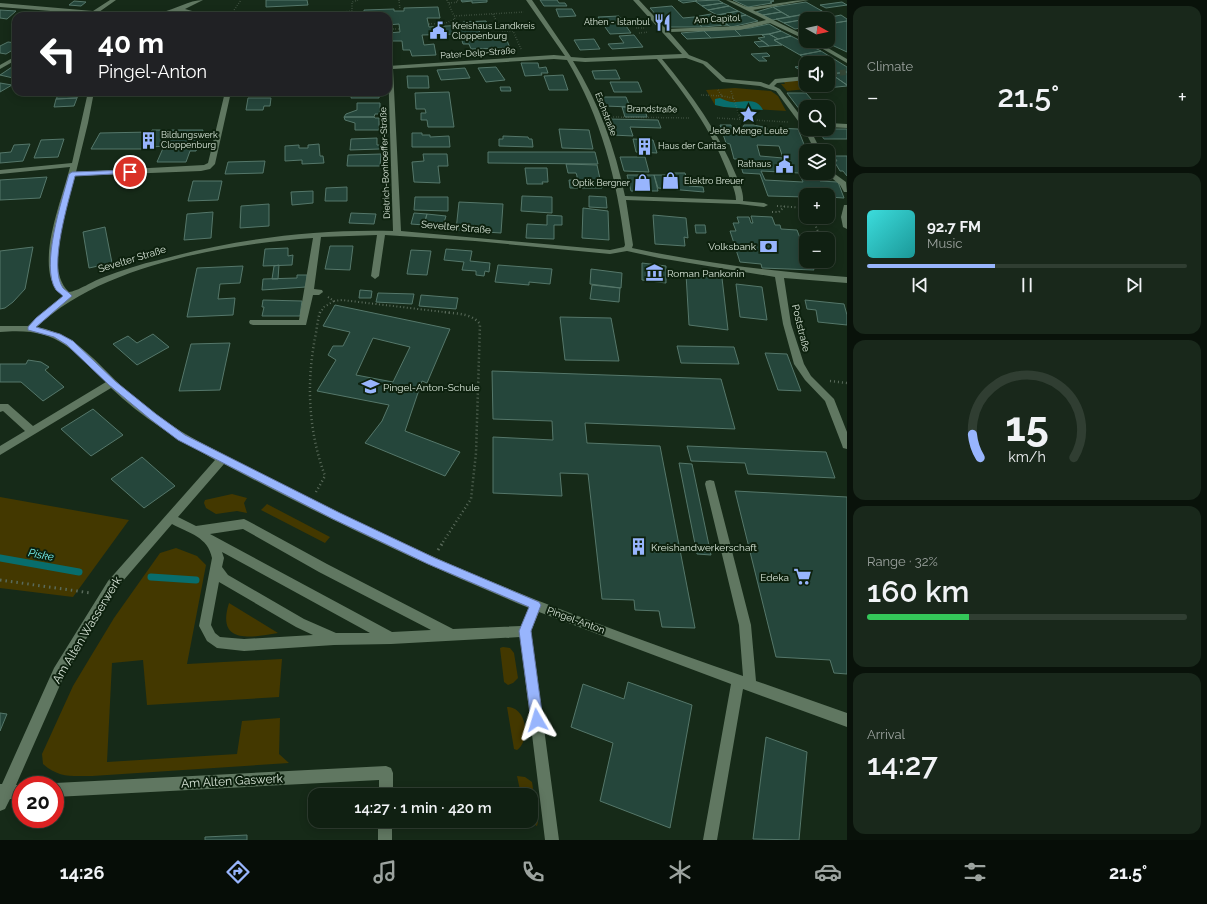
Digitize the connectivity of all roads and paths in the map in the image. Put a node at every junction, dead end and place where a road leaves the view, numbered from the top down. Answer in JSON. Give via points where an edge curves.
{"nodes":[{"id":1,"x":113,"y":0,"type":"edge"},
{"id":2,"x":200,"y":0,"type":"edge"},
{"id":3,"x":241,"y":0,"type":"edge"},
{"id":4,"x":358,"y":0,"type":"edge"},
{"id":5,"x":398,"y":0,"type":"edge"},
{"id":6,"x":447,"y":0,"type":"edge"},
{"id":7,"x":457,"y":0,"type":"edge"},
{"id":8,"x":529,"y":0,"type":"edge"},
{"id":9,"x":636,"y":0,"type":"edge"},
{"id":10,"x":729,"y":0,"type":"edge"},
{"id":11,"x":806,"y":0,"type":"edge"},
{"id":12,"x":449,"y":3,"type":"junction"},
{"id":13,"x":0,"y":5,"type":"edge"},
{"id":14,"x":180,"y":9,"type":"junction"},
{"id":15,"x":746,"y":9,"type":"junction"},
{"id":16,"x":400,"y":10,"type":"dead end"},
{"id":17,"x":352,"y":11,"type":"joint"},
{"id":18,"x":64,"y":12,"type":"edge"},
{"id":19,"x":95,"y":12,"type":"edge"},
{"id":20,"x":168,"y":12,"type":"edge"},
{"id":21,"x":192,"y":12,"type":"edge"},
{"id":22,"x":233,"y":12,"type":"edge"},
{"id":23,"x":342,"y":12,"type":"edge"},
{"id":24,"x":536,"y":12,"type":"junction"},
{"id":25,"x":494,"y":14,"type":"junction"},
{"id":26,"x":454,"y":16,"type":"junction"},
{"id":27,"x":770,"y":21,"type":"junction"},
{"id":28,"x":429,"y":24,"type":"dead end"},
{"id":29,"x":392,"y":29,"type":"edge"},
{"id":30,"x":399,"y":29,"type":"dead end"},
{"id":31,"x":664,"y":31,"type":"junction"},
{"id":32,"x":799,"y":35,"type":"edge"},
{"id":33,"x":825,"y":48,"type":"edge"},
{"id":34,"x":847,"y":52,"type":"edge"},
{"id":35,"x":836,"y":54,"type":"junction"},
{"id":36,"x":687,"y":56,"type":"junction"},
{"id":37,"x":658,"y":58,"type":"junction"},
{"id":38,"x":525,"y":59,"type":"junction"},
{"id":39,"x":570,"y":59,"type":"junction"},
{"id":40,"x":12,"y":60,"type":"edge"},
{"id":41,"x":847,"y":61,"type":"edge"},
{"id":42,"x":0,"y":67,"type":"edge"},
{"id":43,"x":392,"y":68,"type":"edge"},
{"id":44,"x":799,"y":79,"type":"edge"},
{"id":45,"x":770,"y":86,"type":"junction"},
{"id":46,"x":718,"y":90,"type":"dead end"},
{"id":47,"x":90,"y":96,"type":"edge"},
{"id":48,"x":227,"y":96,"type":"edge"},
{"id":49,"x":390,"y":96,"type":"edge"},
{"id":50,"x":689,"y":96,"type":"junction"},
{"id":51,"x":722,"y":96,"type":"junction"},
{"id":52,"x":599,"y":117,"type":"junction"},
{"id":53,"x":799,"y":117,"type":"edge"},
{"id":54,"x":740,"y":118,"type":"junction"},
{"id":55,"x":705,"y":119,"type":"junction"},
{"id":56,"x":794,"y":123,"type":"dead end"},
{"id":57,"x":835,"y":125,"type":"edge"},
{"id":58,"x":847,"y":126,"type":"edge"},
{"id":59,"x":74,"y":165,"type":"junction"},
{"id":60,"x":0,"y":172,"type":"edge"},
{"id":61,"x":72,"y":174,"type":"junction"},
{"id":62,"x":835,"y":178,"type":"edge"},
{"id":63,"x":847,"y":190,"type":"edge"},
{"id":64,"x":622,"y":198,"type":"junction"},
{"id":65,"x":739,"y":202,"type":"junction"},
{"id":66,"x":764,"y":205,"type":"joint"},
{"id":67,"x":847,"y":207,"type":"edge"},
{"id":68,"x":799,"y":208,"type":"edge"},
{"id":69,"x":847,"y":227,"type":"edge"},
{"id":70,"x":381,"y":232,"type":"junction"},
{"id":71,"x":397,"y":233,"type":"junction"},
{"id":72,"x":317,"y":235,"type":"junction"},
{"id":73,"x":627,"y":249,"type":"junction"},
{"id":74,"x":779,"y":275,"type":"junction"},
{"id":75,"x":375,"y":276,"type":"dead end"},
{"id":76,"x":847,"y":280,"type":"edge"},
{"id":77,"x":309,"y":292,"type":"junction"},
{"id":78,"x":319,"y":292,"type":"joint"},
{"id":79,"x":68,"y":296,"type":"junction"},
{"id":80,"x":334,"y":301,"type":"junction"},
{"id":81,"x":253,"y":322,"type":"dead end"},
{"id":82,"x":31,"y":328,"type":"junction"},
{"id":83,"x":0,"y":329,"type":"edge"},
{"id":84,"x":112,"y":383,"type":"junction"},
{"id":85,"x":0,"y":408,"type":"edge"},
{"id":86,"x":32,"y":432,"type":"junction"},
{"id":87,"x":847,"y":445,"type":"edge"},
{"id":88,"x":0,"y":451,"type":"edge"},
{"id":89,"x":222,"y":459,"type":"junction"},
{"id":90,"x":710,"y":484,"type":"dead end"},
{"id":91,"x":309,"y":503,"type":"junction"},
{"id":92,"x":169,"y":518,"type":"junction"},
{"id":93,"x":195,"y":530,"type":"junction"},
{"id":94,"x":209,"y":538,"type":"junction"},
{"id":95,"x":432,"y":561,"type":"junction"},
{"id":96,"x":216,"y":568,"type":"junction"},
{"id":97,"x":0,"y":580,"type":"edge"},
{"id":98,"x":106,"y":594,"type":"junction"},
{"id":99,"x":536,"y":605,"type":"junction"},
{"id":100,"x":525,"y":631,"type":"junction"},
{"id":101,"x":450,"y":634,"type":"junction"},
{"id":102,"x":391,"y":638,"type":"junction"},
{"id":103,"x":334,"y":639,"type":"junction"},
{"id":104,"x":744,"y":683,"type":"junction"},
{"id":105,"x":847,"y":720,"type":"edge"},
{"id":106,"x":386,"y":788,"type":"edge"},
{"id":107,"x":64,"y":790,"type":"edge"},
{"id":108,"x":12,"y":794,"type":"edge"},
{"id":109,"x":2,"y":796,"type":"edge"},
{"id":110,"x":385,"y":828,"type":"edge"},
{"id":111,"x":385,"y":840,"type":"edge"},
{"id":112,"x":552,"y":840,"type":"edge"},
{"id":113,"x":710,"y":840,"type":"edge"}],
"edges":[{"from":1,"to":19,"type":"street"},
{"from":2,"to":14,"type":"street"},
{"from":3,"to":22,"type":"path"},
{"from":4,"to":17,"type":"path","via":[[352,2]]},
{"from":5,"to":16,"type":"path"},
{"from":6,"to":12,"type":"path"},
{"from":7,"to":12,"type":"path","via":[[458,2]]},
{"from":8,"to":24,"type":"street","name":"Eschstraße"},
{"from":9,"to":31,"type":"street"},
{"from":10,"to":15,"type":"street"},
{"from":11,"to":15,"type":"street"},
{"from":12,"to":26,"type":"path"},
{"from":13,"to":18,"type":"street"},
{"from":14,"to":20,"type":"street"},
{"from":14,"to":21,"type":"street"},
{"from":15,"to":27,"type":"street"},
{"from":17,"to":23,"type":"path"},
{"from":24,"to":25,"type":"path"},
{"from":24,"to":39,"type":"street","name":"Eschstraße"},
{"from":25,"to":26,"type":"path"},
{"from":25,"to":38,"type":"path","via":[[501,31],[513,31]]},
{"from":26,"to":28,"type":"path","via":[[455,19],[446,23]]},
{"from":27,"to":31,"type":"street","name":"Am Capitol","via":[[740,28]]},
{"from":27,"to":32,"type":"street"},
{"from":29,"to":30,"type":"path"},
{"from":31,"to":36,"type":"street"},
{"from":33,"to":35,"type":"street"},
{"from":34,"to":35,"type":"street"},
{"from":35,"to":41,"type":"street"},
{"from":36,"to":37,"type":"street","name":"Pater-Delp-Straße"},
{"from":36,"to":45,"type":"street","via":[[705,63],[724,81]]},
{"from":37,"to":39,"type":"street","name":"Pater-Delp-Straße"},
{"from":37,"to":50,"type":"street"},
{"from":38,"to":39,"type":"street","name":"Pater-Delp-Straße"},
{"from":38,"to":43,"type":"street","name":"Pater-Delp-Straße"},
{"from":39,"to":52,"type":"street","name":"Eschstraße"},
{"from":40,"to":42,"type":"street"},
{"from":44,"to":45,"type":"street","via":[[775,81]]},
{"from":45,"to":53,"type":"street","via":[[778,90]]},
{"from":46,"to":51,"type":"path"},
{"from":47,"to":59,"type":"street"},
{"from":48,"to":61,"type":"street","via":[[211,164],[207,167]]},
{"from":49,"to":71,"type":"street","name":"Dietrich-Bonhoeffer-Straße"},
{"from":50,"to":51,"type":"path"},
{"from":50,"to":55,"type":"street"},
{"from":51,"to":54,"type":"path","via":[[733,99]]},
{"from":52,"to":55,"type":"path","name":"Brandstraße"},
{"from":52,"to":64,"type":"street","name":"Eschstraße"},
{"from":54,"to":55,"type":"path","name":"Brandstraße"},
{"from":54,"to":56,"type":"path","name":"Brandstraße"},
{"from":55,"to":65,"type":"street","via":[[721,148],[735,183]]},
{"from":57,"to":58,"type":"street"},
{"from":59,"to":60,"type":"street"},
{"from":59,"to":61,"type":"street"},
{"from":61,"to":79,"type":"street","via":[[54,257],[55,277],[60,289]]},
{"from":62,"to":63,"type":"street"},
{"from":64,"to":65,"type":"street"},
{"from":64,"to":73,"type":"street","name":"Eschstraße","via":[[629,245]]},
{"from":65,"to":66,"type":"street"},
{"from":66,"to":68,"type":"path"},
{"from":67,"to":69,"type":"street"},
{"from":70,"to":71,"type":"street","name":"Sevelter Straße"},
{"from":70,"to":72,"type":"street","name":"Sevelter Straße"},
{"from":70,"to":75,"type":"street"},
{"from":71,"to":73,"type":"street","name":"Sevelter Straße","via":[[610,252]]},
{"from":72,"to":77,"type":"street"},
{"from":72,"to":79,"type":"street","name":"Sevelter Straße","via":[[255,241],[198,251],[108,277]]},
{"from":73,"to":74,"type":"street","name":"Sevelter Straße"},
{"from":74,"to":76,"type":"street","name":"Sevelter Straße"},
{"from":74,"to":87,"type":"street","name":"Poststraße","via":[[787,324],[799,364],[808,378],[829,399]]},
{"from":77,"to":78,"type":"street"},
{"from":77,"to":81,"type":"street","via":[[303,323]]},
{"from":78,"to":80,"type":"path"},
{"from":79,"to":82,"type":"street","name":"Sevelter Straße"},
{"from":80,"to":91,"type":"path","via":[[321,311],[313,344],[310,404],[318,460],[325,476]]},
{"from":80,"to":95,"type":"path","via":[[469,315],[476,318],[480,324],[476,453],[471,498]]},
{"from":82,"to":83,"type":"street"},
{"from":82,"to":84,"type":"street","name":"Pingel-Anton","via":[[70,343]]},
{"from":84,"to":86,"type":"street"},
{"from":84,"to":89,"type":"street","name":"Pingel-Anton","via":[[181,437]]},
{"from":85,"to":86,"type":"street","via":[[5,407]]},
{"from":86,"to":88,"type":"street"},
{"from":89,"to":91,"type":"street","name":"Pingel-Anton"},
{"from":89,"to":92,"type":"street","name":"Am Alten Wasserwerk"},
{"from":90,"to":104,"type":"street","via":[[745,625]]},
{"from":91,"to":95,"type":"street","name":"Pingel-Anton"},
{"from":92,"to":93,"type":"street"},
{"from":92,"to":98,"type":"street","name":"Am Alten Wasserwerk"},
{"from":93,"to":94,"type":"street"},
{"from":93,"to":101,"type":"street","via":[[244,524]]},
{"from":94,"to":96,"type":"street","via":[[216,549]]},
{"from":94,"to":102,"type":"street"},
{"from":95,"to":99,"type":"street","name":"Pingel-Anton"},
{"from":96,"to":103,"type":"street","via":[[224,579],[300,623]]},
{"from":96,"to":103,"type":"street","via":[[205,626],[217,642],[244,645]]},
{"from":97,"to":98,"type":"path"},
{"from":98,"to":109,"type":"street","name":"Am Alten Wasserwerk","via":[[59,672]]},
{"from":99,"to":100,"type":"street"},
{"from":99,"to":104,"type":"street","name":"Pingel-Anton"},
{"from":100,"to":101,"type":"street"},
{"from":100,"to":112,"type":"street"},
{"from":101,"to":102,"type":"street"},
{"from":102,"to":103,"type":"street"},
{"from":104,"to":105,"type":"street","name":"Pingel-Anton"},
{"from":104,"to":113,"type":"street"},
{"from":106,"to":107,"type":"street","name":"Am Alten Gaswerk","via":[[386,773]]},
{"from":108,"to":109,"type":"street"},
{"from":110,"to":111,"type":"street"}]}
